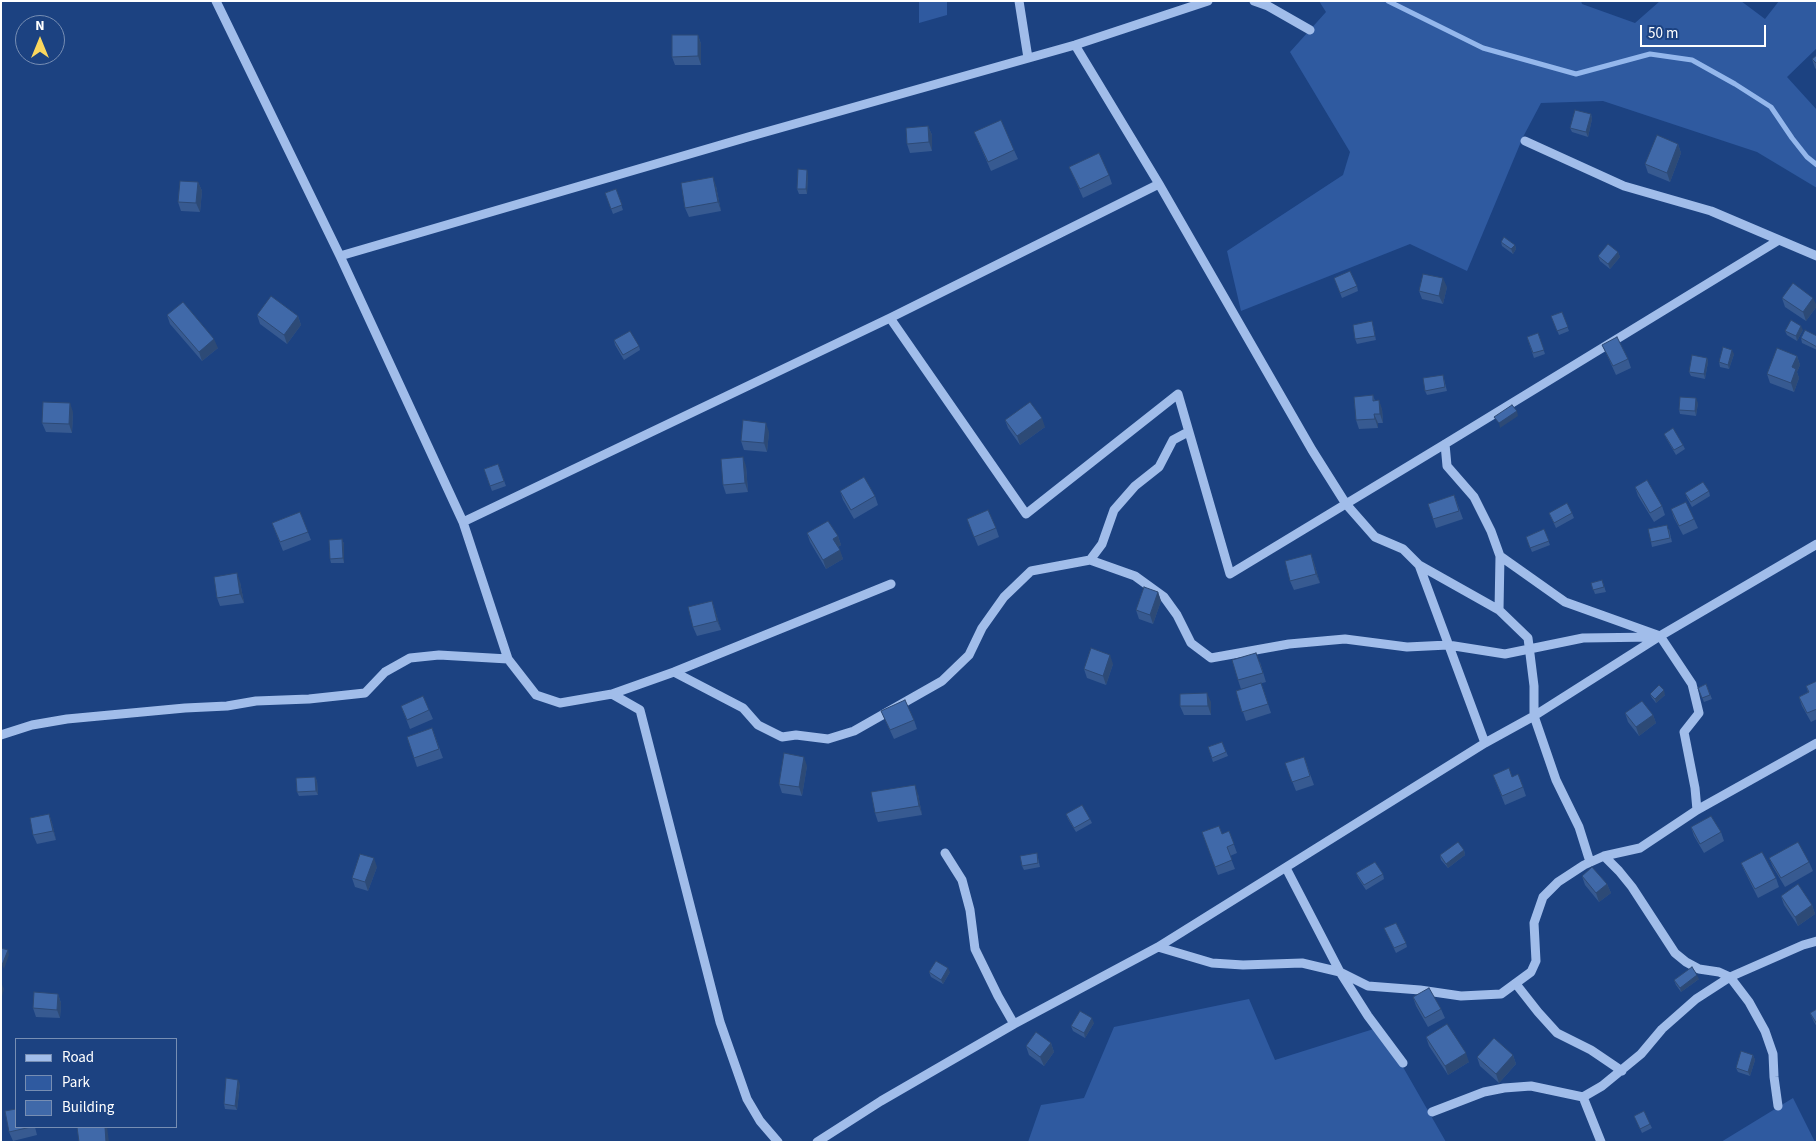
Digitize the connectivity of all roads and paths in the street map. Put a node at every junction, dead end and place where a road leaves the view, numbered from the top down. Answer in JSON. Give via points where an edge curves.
{"nodes":[{"id":1,"x":216,"y":1,"type":"edge"},
{"id":2,"x":1019,"y":1,"type":"edge"},
{"id":3,"x":1208,"y":1,"type":"edge"},
{"id":4,"x":1254,"y":1,"type":"edge"},
{"id":5,"x":1310,"y":30,"type":"dead end"},
{"id":6,"x":1075,"y":45,"type":"junction"},
{"id":7,"x":1028,"y":58,"type":"junction"},
{"id":8,"x":1525,"y":141,"type":"dead end"},
{"id":9,"x":1159,"y":184,"type":"junction"},
{"id":10,"x":1779,"y":240,"type":"junction"},
{"id":11,"x":340,"y":256,"type":"junction"},
{"id":12,"x":1817,"y":256,"type":"edge"},
{"id":13,"x":890,"y":318,"type":"junction"},
{"id":14,"x":1188,"y":432,"type":"junction"},
{"id":15,"x":1445,"y":444,"type":"junction"},
{"id":16,"x":1346,"y":504,"type":"junction"},
{"id":17,"x":463,"y":522,"type":"junction"},
{"id":18,"x":1817,"y":544,"type":"edge"},
{"id":19,"x":1500,"y":556,"type":"junction"},
{"id":20,"x":1090,"y":560,"type":"junction"},
{"id":21,"x":1419,"y":564,"type":"junction"},
{"id":22,"x":890,"y":584,"type":"dead end"},
{"id":23,"x":1499,"y":610,"type":"junction"},
{"id":24,"x":1660,"y":636,"type":"junction"},
{"id":25,"x":1448,"y":645,"type":"junction"},
{"id":26,"x":1530,"y":648,"type":"junction"},
{"id":27,"x":508,"y":658,"type":"junction"},
{"id":28,"x":674,"y":672,"type":"junction"},
{"id":29,"x":612,"y":694,"type":"junction"},
{"id":30,"x":1534,"y":716,"type":"junction"},
{"id":31,"x":1,"y":735,"type":"edge"},
{"id":32,"x":1485,"y":743,"type":"junction"},
{"id":33,"x":1817,"y":743,"type":"edge"},
{"id":34,"x":1697,"y":810,"type":"junction"},
{"id":35,"x":945,"y":853,"type":"dead end"},
{"id":36,"x":1604,"y":856,"type":"junction"},
{"id":37,"x":1590,"y":862,"type":"junction"},
{"id":38,"x":1286,"y":868,"type":"junction"},
{"id":39,"x":1817,"y":941,"type":"edge"},
{"id":40,"x":1158,"y":947,"type":"junction"},
{"id":41,"x":1340,"y":972,"type":"junction"},
{"id":42,"x":1730,"y":977,"type":"junction"},
{"id":43,"x":1516,"y":984,"type":"junction"},
{"id":44,"x":1014,"y":1024,"type":"junction"},
{"id":45,"x":1403,"y":1063,"type":"dead end"},
{"id":46,"x":1622,"y":1071,"type":"junction"},
{"id":47,"x":1583,"y":1096,"type":"junction"},
{"id":48,"x":1778,"y":1106,"type":"dead end"},
{"id":49,"x":1432,"y":1112,"type":"dead end"},
{"id":50,"x":778,"y":1142,"type":"edge"},
{"id":51,"x":817,"y":1142,"type":"edge"},
{"id":52,"x":1601,"y":1142,"type":"edge"}],
"edges":[{"from":1,"to":11,"type":"street"},
{"from":2,"to":7,"type":"street"},
{"from":3,"to":6,"type":"street"},
{"from":4,"to":5,"type":"street"},
{"from":6,"to":7,"type":"street"},
{"from":6,"to":9,"type":"street"},
{"from":7,"to":11,"type":"street"},
{"from":8,"to":10,"type":"street","via":[[1624,186],[1712,211]]},
{"from":9,"to":13,"type":"street"},
{"from":9,"to":16,"type":"street"},
{"from":10,"to":12,"type":"street"},
{"from":10,"to":15,"type":"street"},
{"from":11,"to":17,"type":"street"},
{"from":13,"to":14,"type":"street","via":[[1026,514],[1178,394]]},
{"from":13,"to":17,"type":"street"},
{"from":14,"to":16,"type":"street","via":[[1230,574]]},
{"from":14,"to":20,"type":"street","via":[[1174,440],[1159,467],[1135,486],[1114,510],[1102,544]]},
{"from":15,"to":16,"type":"street"},
{"from":15,"to":19,"type":"street","via":[[1447,466],[1474,497],[1492,531]]},
{"from":16,"to":21,"type":"street","via":[[1375,536],[1403,548]]},
{"from":17,"to":27,"type":"street"},
{"from":18,"to":24,"type":"street"},
{"from":19,"to":23,"type":"street"},
{"from":19,"to":24,"type":"street","via":[[1565,602]]},
{"from":20,"to":25,"type":"street","via":[[1135,576],[1164,597],[1191,643],[1211,658],[1289,644],[1345,639],[1408,647]]},
{"from":20,"to":28,"type":"street","via":[[1031,571],[1004,597],[982,628],[969,655],[942,681],[854,731],[828,739],[796,735],[782,737],[758,725],[743,708]]},
{"from":21,"to":23,"type":"street"},
{"from":21,"to":25,"type":"street"},
{"from":22,"to":28,"type":"street"},
{"from":23,"to":26,"type":"street","via":[[1528,638]]},
{"from":24,"to":26,"type":"street","via":[[1583,638]]},
{"from":24,"to":30,"type":"street"},
{"from":24,"to":34,"type":"street","via":[[1692,684],[1699,712],[1684,732]]},
{"from":25,"to":26,"type":"street","via":[[1505,654]]},
{"from":25,"to":32,"type":"street"},
{"from":26,"to":30,"type":"street"},
{"from":27,"to":29,"type":"street","via":[[536,696],[560,703]]},
{"from":27,"to":31,"type":"street","via":[[410,658],[385,672],[365,693],[67,719]]},
{"from":28,"to":29,"type":"street"},
{"from":29,"to":50,"type":"street","via":[[640,710],[720,1022],[747,1099]]},
{"from":30,"to":32,"type":"street"},
{"from":30,"to":37,"type":"street"},
{"from":32,"to":38,"type":"street"},
{"from":33,"to":34,"type":"street"},
{"from":34,"to":36,"type":"street","via":[[1640,848]]},
{"from":35,"to":44,"type":"street","via":[[962,880],[970,910],[974,949]]},
{"from":36,"to":37,"type":"street"},
{"from":36,"to":42,"type":"street","via":[[1632,888],[1675,953],[1699,969]]},
{"from":37,"to":43,"type":"street","via":[[1558,882],[1543,897],[1534,923],[1536,961],[1531,972]]},
{"from":38,"to":40,"type":"street"},
{"from":38,"to":41,"type":"street"},
{"from":39,"to":42,"type":"street"},
{"from":40,"to":41,"type":"street","via":[[1212,963],[1302,963]]},
{"from":40,"to":44,"type":"street"},
{"from":41,"to":43,"type":"street","via":[[1368,986],[1461,996],[1501,994]]},
{"from":41,"to":45,"type":"street"},
{"from":42,"to":46,"type":"street","via":[[1696,999],[1662,1028]]},
{"from":42,"to":48,"type":"street","via":[[1765,1030],[1773,1054]]},
{"from":43,"to":46,"type":"street","via":[[1557,1033]]},
{"from":44,"to":51,"type":"street"},
{"from":46,"to":47,"type":"street"},
{"from":47,"to":49,"type":"street","via":[[1531,1086],[1504,1088],[1484,1092]]},
{"from":47,"to":52,"type":"street"}]}
